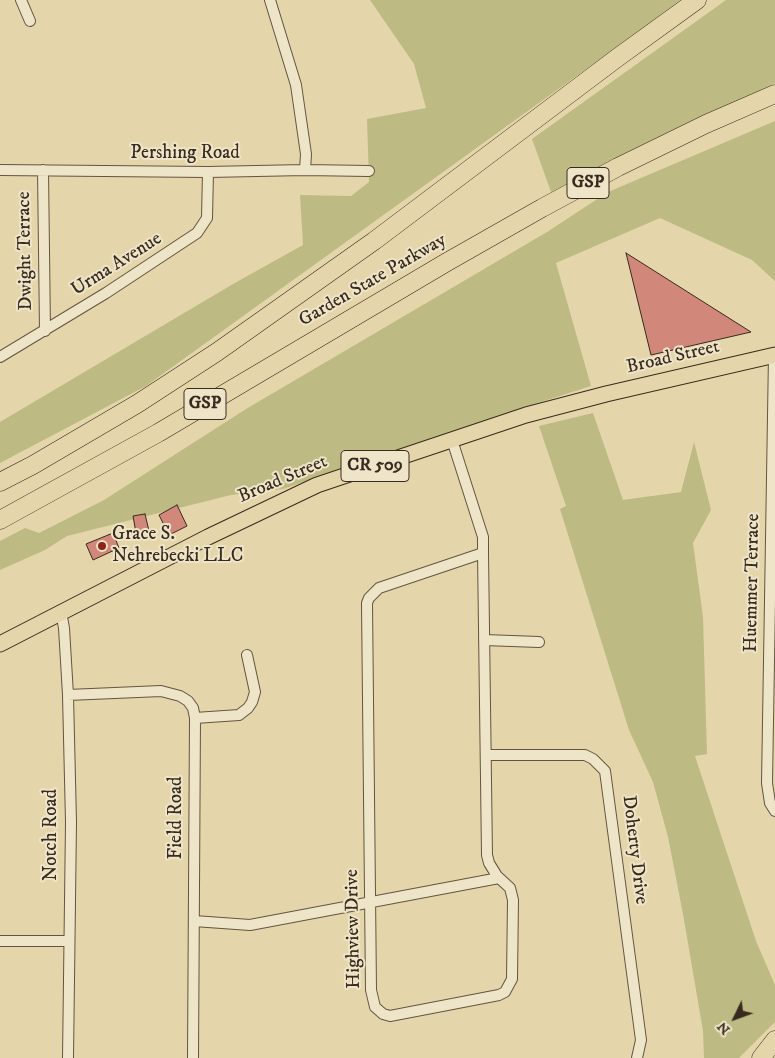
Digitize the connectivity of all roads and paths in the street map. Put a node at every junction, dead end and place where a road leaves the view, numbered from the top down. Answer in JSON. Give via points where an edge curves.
{"nodes":[{"id":1,"x":21,"y":0,"type":"edge"},
{"id":2,"x":270,"y":0,"type":"edge"},
{"id":3,"x":697,"y":0,"type":"edge"},
{"id":4,"x":30,"y":21,"type":"dead end"},
{"id":5,"x":775,"y":94,"type":"edge"},
{"id":6,"x":0,"y":170,"type":"edge"},
{"id":7,"x":43,"y":170,"type":"junction"},
{"id":8,"x":305,"y":170,"type":"junction"},
{"id":9,"x":369,"y":171,"type":"dead end"},
{"id":10,"x":208,"y":172,"type":"junction"},
{"id":11,"x":44,"y":331,"type":"junction"},
{"id":12,"x":775,"y":355,"type":"edge"},
{"id":13,"x":0,"y":357,"type":"edge"},
{"id":14,"x":452,"y":440,"type":"junction"},
{"id":15,"x":0,"y":482,"type":"edge"},
{"id":16,"x":0,"y":520,"type":"edge"},
{"id":17,"x":483,"y":553,"type":"junction"},
{"id":18,"x":61,"y":612,"type":"junction"},
{"id":19,"x":484,"y":640,"type":"junction"},
{"id":20,"x":539,"y":642,"type":"dead end"},
{"id":21,"x":0,"y":644,"type":"edge"},
{"id":22,"x":247,"y":655,"type":"dead end"},
{"id":23,"x":68,"y":695,"type":"junction"},
{"id":24,"x":195,"y":718,"type":"junction"},
{"id":25,"x":486,"y":756,"type":"junction"},
{"id":26,"x":775,"y":811,"type":"edge"},
{"id":27,"x":499,"y":878,"type":"junction"},
{"id":28,"x":370,"y":903,"type":"junction"},
{"id":29,"x":194,"y":921,"type":"junction"},
{"id":30,"x":0,"y":941,"type":"edge"},
{"id":31,"x":69,"y":941,"type":"junction"},
{"id":32,"x":775,"y":1040,"type":"edge"},
{"id":33,"x":68,"y":1058,"type":"edge"},
{"id":34,"x":193,"y":1058,"type":"edge"},
{"id":35,"x":637,"y":1058,"type":"edge"},
{"id":36,"x":761,"y":1058,"type":"edge"}],
"edges":[{"from":1,"to":4,"type":"street"},
{"from":2,"to":8,"type":"street","via":[[296,85],[306,154]]},
{"from":3,"to":15,"type":"highway","name":"Garden State Parkway","number":"GSP","via":[[374,241],[217,352],[137,404]]},
{"from":5,"to":16,"type":"highway","name":"Garden State Parkway","number":"GSP","via":[[706,124],[550,203],[158,432]]},
{"from":6,"to":7,"type":"street","name":"Pershing Road"},
{"from":7,"to":10,"type":"street","name":"Pershing Road"},
{"from":7,"to":11,"type":"street","name":"Dwight Terrace"},
{"from":8,"to":9,"type":"street","name":"Pershing Road"},
{"from":8,"to":10,"type":"street","name":"Pershing Road"},
{"from":10,"to":11,"type":"street","name":"Urma Avenue","via":[[207,218],[197,233]]},
{"from":11,"to":13,"type":"street","name":"Urma Avenue"},
{"from":12,"to":14,"type":"main road","name":"Broad Street","number":"CR 509","via":[[526,415]]},
{"from":12,"to":26,"type":"street","name":"Huemmer Terrace","via":[[767,783],[770,803]]},
{"from":14,"to":17,"type":"street","name":"Highview Drive","via":[[481,527]]},
{"from":14,"to":18,"type":"main road","name":"Broad Street","number":"CR 509","via":[[308,489]]},
{"from":17,"to":19,"type":"street","name":"Highview Drive"},
{"from":17,"to":28,"type":"street","name":"Highview Drive","via":[[380,588],[369,598]]},
{"from":18,"to":21,"type":"main road","name":"Broad Street","number":"CR 509"},
{"from":18,"to":23,"type":"street","name":"Notch Road"},
{"from":19,"to":20,"type":"street"},
{"from":19,"to":25,"type":"street","name":"Highview Drive"},
{"from":22,"to":24,"type":"street","via":[[255,692],[248,708],[239,714]]},
{"from":23,"to":24,"type":"street","via":[[170,692],[188,701]]},
{"from":23,"to":31,"type":"street","name":"Notch Road"},
{"from":24,"to":29,"type":"street","name":"Field Road"},
{"from":25,"to":27,"type":"street","name":"Highview Drive","via":[[487,855]]},
{"from":25,"to":35,"type":"street","name":"Doherty Drive","via":[[586,755],[605,771],[641,1040]]},
{"from":27,"to":28,"type":"street"},
{"from":27,"to":28,"type":"street","name":"Highview Drive","via":[[510,888],[513,900],[512,979],[505,992],[396,1016],[384,1014],[375,1007],[371,990]]},
{"from":28,"to":29,"type":"street","via":[[250,926]]},
{"from":29,"to":34,"type":"street","name":"Field Road"},
{"from":30,"to":31,"type":"street"},
{"from":31,"to":33,"type":"street","name":"Notch Road"},
{"from":32,"to":36,"type":"highway"}]}
